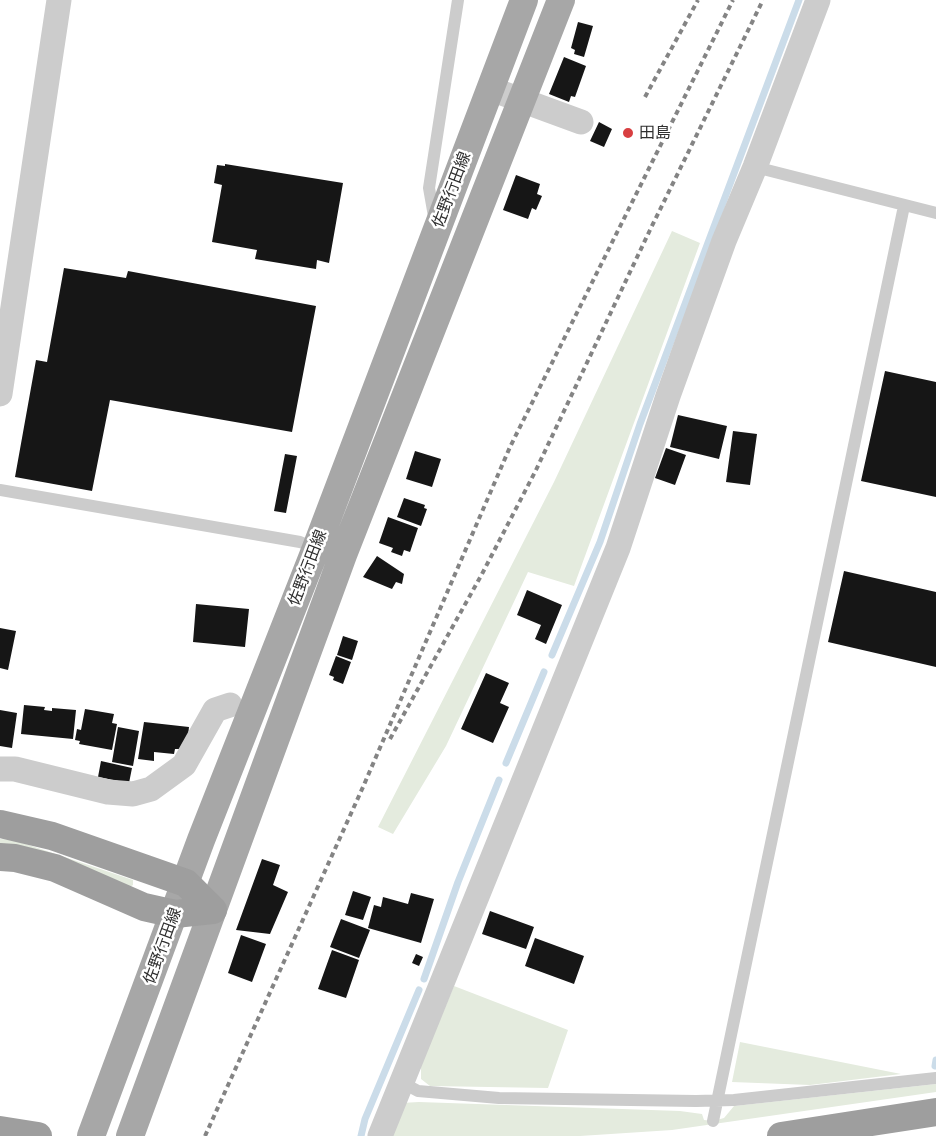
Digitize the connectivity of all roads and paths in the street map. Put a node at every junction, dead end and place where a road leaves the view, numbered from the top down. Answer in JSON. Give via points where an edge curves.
{"nodes":[{"id":1,"x":60,"y":0,"type":"edge"},
{"id":2,"x":458,"y":0,"type":"edge"},
{"id":3,"x":524,"y":0,"type":"edge"},
{"id":4,"x":561,"y":0,"type":"edge"},
{"id":5,"x":818,"y":0,"type":"edge"},
{"id":6,"x":491,"y":89,"type":"junction"},
{"id":7,"x":522,"y":100,"type":"junction"},
{"id":8,"x":581,"y":122,"type":"dead end"},
{"id":9,"x":755,"y":166,"type":"junction"},
{"id":10,"x":904,"y":206,"type":"junction"},
{"id":11,"x":936,"y":213,"type":"edge"},
{"id":12,"x":436,"y":229,"type":"junction"},
{"id":13,"x":0,"y":394,"type":"edge"},
{"id":14,"x":0,"y":490,"type":"edge"},
{"id":15,"x":316,"y":548,"type":"junction"},
{"id":16,"x":343,"y":555,"type":"junction"},
{"id":17,"x":230,"y":705,"type":"dead end"},
{"id":18,"x":0,"y":769,"type":"edge"},
{"id":19,"x":0,"y":824,"type":"edge"},
{"id":20,"x":0,"y":857,"type":"edge"},
{"id":21,"x":186,"y":883,"type":"junction"},
{"id":22,"x":213,"y":910,"type":"junction"},
{"id":23,"x":175,"y":914,"type":"junction"},
{"id":24,"x":936,"y":1078,"type":"edge"},
{"id":25,"x":403,"y":1083,"type":"junction"},
{"id":26,"x":719,"y":1100,"type":"junction"},
{"id":27,"x":936,"y":1112,"type":"edge"},
{"id":28,"x":713,"y":1121,"type":"dead end"},
{"id":29,"x":0,"y":1130,"type":"edge"},
{"id":30,"x":38,"y":1136,"type":"edge"},
{"id":31,"x":91,"y":1136,"type":"edge"},
{"id":32,"x":130,"y":1136,"type":"edge"},
{"id":33,"x":380,"y":1136,"type":"edge"},
{"id":34,"x":781,"y":1136,"type":"edge"}],
"edges":[{"from":1,"to":13,"type":"street"},
{"from":2,"to":12,"type":"lane","via":[[429,188]]},
{"from":3,"to":6,"type":"main road","name":"佐野行田線"},
{"from":4,"to":7,"type":"main road","name":"佐野行田線"},
{"from":5,"to":9,"type":"street"},
{"from":6,"to":7,"type":"street"},
{"from":6,"to":12,"type":"main road","name":"佐野行田線"},
{"from":7,"to":8,"type":"street"},
{"from":7,"to":16,"type":"main road","name":"佐野行田線"},
{"from":9,"to":10,"type":"lane"},
{"from":9,"to":25,"type":"street","via":[[671,387],[618,548]]},
{"from":10,"to":11,"type":"lane"},
{"from":10,"to":26,"type":"lane"},
{"from":12,"to":15,"type":"main road","name":"佐野行田線"},
{"from":14,"to":15,"type":"lane","via":[[300,542]]},
{"from":15,"to":16,"type":"lane"},
{"from":15,"to":21,"type":"main road","name":"佐野行田線","via":[[200,840]]},
{"from":16,"to":22,"type":"main road","name":"佐野行田線"},
{"from":17,"to":18,"type":"street","via":[[215,710],[184,765],[152,789],[133,794],[108,792],[16,769]]},
{"from":19,"to":21,"type":"highway","via":[[52,836]]},
{"from":20,"to":23,"type":"highway","via":[[54,868],[125,900]]},
{"from":21,"to":22,"type":"highway"},
{"from":21,"to":23,"type":"main road","name":"佐野行田線"},
{"from":22,"to":23,"type":"highway"},
{"from":22,"to":32,"type":"main road","name":"佐野行田線"},
{"from":23,"to":31,"type":"main road","name":"佐野行田線"},
{"from":24,"to":26,"type":"lane"},
{"from":25,"to":26,"type":"lane","via":[[418,1091],[499,1098]]},
{"from":25,"to":33,"type":"street"},
{"from":26,"to":28,"type":"lane"},
{"from":27,"to":34,"type":"highway"},
{"from":29,"to":30,"type":"highway"}]}
